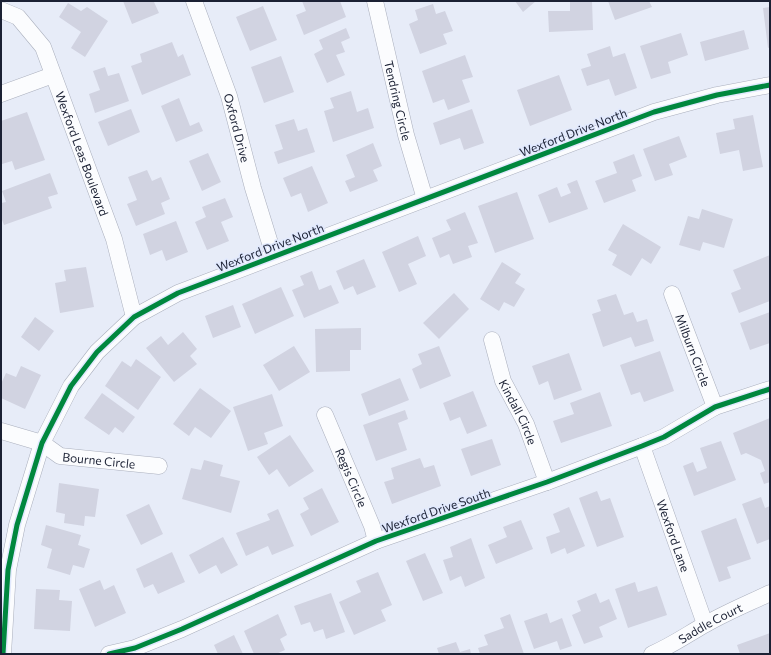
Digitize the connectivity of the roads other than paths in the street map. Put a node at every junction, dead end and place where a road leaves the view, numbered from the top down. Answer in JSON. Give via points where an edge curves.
{"nodes":[{"id":1,"x":194,"y":1,"type":"edge"},
{"id":2,"x":375,"y":1,"type":"edge"},
{"id":3,"x":1,"y":10,"type":"edge"},
{"id":4,"x":53,"y":76,"type":"junction"},
{"id":5,"x":770,"y":85,"type":"edge"},
{"id":6,"x":1,"y":94,"type":"edge"},
{"id":7,"x":425,"y":199,"type":"junction"},
{"id":8,"x":274,"y":256,"type":"junction"},
{"id":9,"x":672,"y":294,"type":"dead end"},
{"id":10,"x":134,"y":317,"type":"junction"},
{"id":11,"x":492,"y":340,"type":"dead end"},
{"id":12,"x":770,"y":389,"type":"edge"},
{"id":13,"x":714,"y":407,"type":"junction"},
{"id":14,"x":325,"y":415,"type":"dead end"},
{"id":15,"x":1,"y":432,"type":"edge"},
{"id":16,"x":42,"y":443,"type":"junction"},
{"id":17,"x":642,"y":446,"type":"junction"},
{"id":18,"x":159,"y":466,"type":"dead end"},
{"id":19,"x":547,"y":482,"type":"junction"},
{"id":20,"x":376,"y":540,"type":"junction"},
{"id":21,"x":770,"y":592,"type":"edge"},
{"id":22,"x":705,"y":624,"type":"junction"},
{"id":23,"x":3,"y":654,"type":"edge"},
{"id":24,"x":109,"y":654,"type":"edge"},
{"id":25,"x":652,"y":654,"type":"edge"}],
"edges":[{"from":1,"to":8,"type":"street","name":"Oxford Drive","via":[[229,96]]},
{"from":2,"to":7,"type":"street","name":"Tendring Circle","via":[[406,136]]},
{"from":3,"to":4,"type":"street","name":"Wexford Leas Boulevard","via":[[18,17],[43,47]]},
{"from":4,"to":6,"type":"street"},
{"from":4,"to":10,"type":"street","name":"Wexford Leas Boulevard","via":[[114,239]]},
{"from":5,"to":7,"type":"street","name":"Wexford Drive North","via":[[717,95],[654,112]]},
{"from":7,"to":8,"type":"street","name":"Wexford Drive North"},
{"from":8,"to":10,"type":"street","name":"Wexford Drive North","via":[[178,293]]},
{"from":9,"to":13,"type":"street","name":"Milburn Circle"},
{"from":10,"to":16,"type":"street","name":"Wexford Drive North","via":[[97,352],[71,386]]},
{"from":11,"to":19,"type":"street","name":"Kindall Circle","via":[[503,381],[526,424]]},
{"from":12,"to":13,"type":"street","name":"Wexford Drive South"},
{"from":13,"to":17,"type":"street","name":"Wexford Drive South","via":[[664,437]]},
{"from":14,"to":20,"type":"street","name":"Regis Circle"},
{"from":15,"to":16,"type":"street"},
{"from":16,"to":18,"type":"street","name":"Bourne Circle","via":[[60,456]]},
{"from":16,"to":23,"type":"street","name":"Wexford Drive North","via":[[17,525],[8,570]]},
{"from":17,"to":19,"type":"street","name":"Wexford Drive South"},
{"from":17,"to":22,"type":"street","name":"Wexford Lane"},
{"from":19,"to":20,"type":"street","name":"Wexford Drive South"},
{"from":20,"to":24,"type":"street","name":"Wexford Drive South","via":[[182,630],[135,648]]},
{"from":21,"to":22,"type":"street","name":"Saddle Court"},
{"from":22,"to":25,"type":"street","name":"Saddle Court","via":[[668,648]]}]}
